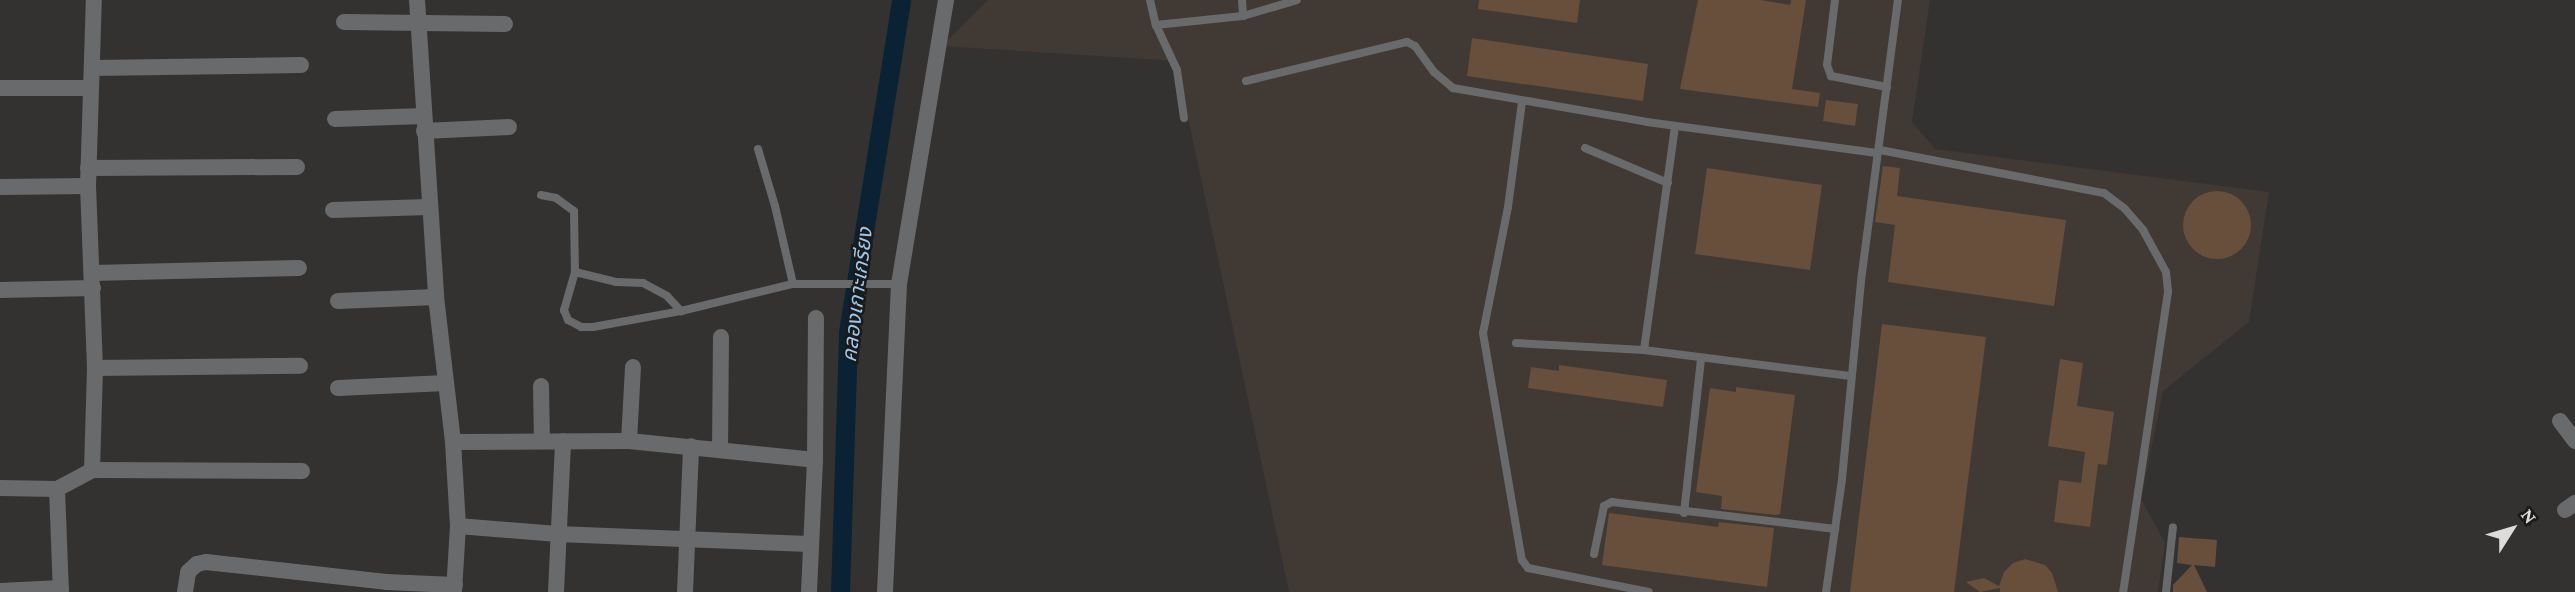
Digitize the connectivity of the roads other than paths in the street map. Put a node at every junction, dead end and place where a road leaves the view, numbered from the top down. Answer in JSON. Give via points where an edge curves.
{"nodes":[{"id":1,"x":94,"y":0,"type":"edge"},
{"id":2,"x":417,"y":0,"type":"edge"},
{"id":3,"x":946,"y":0,"type":"edge"},
{"id":4,"x":1150,"y":0,"type":"edge"},
{"id":5,"x":1242,"y":0,"type":"edge"},
{"id":6,"x":1297,"y":0,"type":"edge"},
{"id":7,"x":1835,"y":0,"type":"edge"},
{"id":8,"x":1898,"y":0,"type":"edge"},
{"id":9,"x":1243,"y":16,"type":"junction"},
{"id":10,"x":345,"y":22,"type":"dead end"},
{"id":11,"x":417,"y":22,"type":"junction"},
{"id":12,"x":505,"y":24,"type":"dead end"},
{"id":13,"x":1156,"y":26,"type":"junction"},
{"id":14,"x":300,"y":65,"type":"dead end"},
{"id":15,"x":92,"y":68,"type":"junction"},
{"id":16,"x":1246,"y":81,"type":"dead end"},
{"id":17,"x":1887,"y":87,"type":"junction"},
{"id":18,"x":0,"y":88,"type":"edge"},
{"id":19,"x":91,"y":88,"type":"junction"},
{"id":20,"x":1522,"y":102,"type":"junction"},
{"id":21,"x":335,"y":118,"type":"dead end"},
{"id":22,"x":1184,"y":118,"type":"dead end"},
{"id":23,"x":424,"y":123,"type":"junction"},
{"id":24,"x":1675,"y":126,"type":"junction"},
{"id":25,"x":509,"y":127,"type":"dead end"},
{"id":26,"x":1585,"y":148,"type":"dead end"},
{"id":27,"x":758,"y":149,"type":"dead end"},
{"id":28,"x":1878,"y":152,"type":"junction"},
{"id":29,"x":297,"y":167,"type":"dead end"},
{"id":30,"x":89,"y":169,"type":"junction"},
{"id":31,"x":1668,"y":183,"type":"junction"},
{"id":32,"x":88,"y":186,"type":"junction"},
{"id":33,"x":0,"y":187,"type":"edge"},
{"id":34,"x":541,"y":195,"type":"dead end"},
{"id":35,"x":429,"y":207,"type":"junction"},
{"id":36,"x":333,"y":210,"type":"dead end"},
{"id":37,"x":299,"y":268,"type":"dead end"},
{"id":38,"x":575,"y":272,"type":"junction"},
{"id":39,"x":92,"y":281,"type":"junction"},
{"id":40,"x":793,"y":284,"type":"junction"},
{"id":41,"x":899,"y":284,"type":"junction"},
{"id":42,"x":0,"y":290,"type":"edge"},
{"id":43,"x":436,"y":297,"type":"junction"},
{"id":44,"x":338,"y":300,"type":"dead end"},
{"id":45,"x":681,"y":311,"type":"junction"},
{"id":46,"x":816,"y":318,"type":"dead end"},
{"id":47,"x":721,"y":337,"type":"dead end"},
{"id":48,"x":1516,"y":343,"type":"dead end"},
{"id":49,"x":1644,"y":350,"type":"junction"},
{"id":50,"x":1701,"y":359,"type":"junction"},
{"id":51,"x":300,"y":366,"type":"dead end"},
{"id":52,"x":633,"y":367,"type":"dead end"},
{"id":53,"x":95,"y":368,"type":"junction"},
{"id":54,"x":1850,"y":376,"type":"junction"},
{"id":55,"x":446,"y":383,"type":"junction"},
{"id":56,"x":541,"y":386,"type":"dead end"},
{"id":57,"x":338,"y":388,"type":"dead end"},
{"id":58,"x":2560,"y":421,"type":"dead end"},
{"id":59,"x":2575,"y":440,"type":"edge"},
{"id":60,"x":542,"y":441,"type":"junction"},
{"id":61,"x":563,"y":441,"type":"junction"},
{"id":62,"x":629,"y":441,"type":"junction"},
{"id":63,"x":453,"y":442,"type":"junction"},
{"id":64,"x":691,"y":446,"type":"junction"},
{"id":65,"x":720,"y":450,"type":"junction"},
{"id":66,"x":815,"y":460,"type":"junction"},
{"id":67,"x":92,"y":470,"type":"junction"},
{"id":68,"x":302,"y":471,"type":"dead end"},
{"id":69,"x":0,"y":488,"type":"edge"},
{"id":70,"x":57,"y":489,"type":"junction"},
{"id":71,"x":1684,"y":513,"type":"junction"},
{"id":72,"x":458,"y":526,"type":"junction"},
{"id":73,"x":2173,"y":527,"type":"dead end"},
{"id":74,"x":1835,"y":529,"type":"junction"},
{"id":75,"x":558,"y":534,"type":"junction"},
{"id":76,"x":686,"y":538,"type":"junction"},
{"id":77,"x":810,"y":544,"type":"junction"},
{"id":78,"x":1594,"y":554,"type":"dead end"},
{"id":79,"x":455,"y":589,"type":"edge"},
{"id":80,"x":61,"y":590,"type":"edge"},
{"id":81,"x":0,"y":591,"type":"edge"},
{"id":82,"x":185,"y":592,"type":"edge"},
{"id":83,"x":556,"y":592,"type":"edge"},
{"id":84,"x":685,"y":592,"type":"edge"},
{"id":85,"x":809,"y":592,"type":"edge"},
{"id":86,"x":885,"y":592,"type":"edge"},
{"id":87,"x":1649,"y":592,"type":"edge"},
{"id":88,"x":1826,"y":592,"type":"edge"},
{"id":89,"x":2123,"y":592,"type":"edge"},
{"id":90,"x":2166,"y":592,"type":"edge"}],
"edges":[{"from":1,"to":15,"type":"street"},
{"from":2,"to":11,"type":"street"},
{"from":3,"to":41,"type":"street"},
{"from":4,"to":13,"type":"lane"},
{"from":5,"to":9,"type":"lane"},
{"from":6,"to":9,"type":"lane"},
{"from":7,"to":17,"type":"lane","via":[[1827,65],[1831,76]]},
{"from":8,"to":17,"type":"lane"},
{"from":9,"to":13,"type":"lane"},
{"from":10,"to":11,"type":"street"},
{"from":11,"to":12,"type":"street"},
{"from":11,"to":23,"type":"street"},
{"from":13,"to":22,"type":"lane","via":[[1177,70]]},
{"from":14,"to":15,"type":"street"},
{"from":15,"to":19,"type":"street"},
{"from":16,"to":20,"type":"lane","via":[[1407,43],[1415,46],[1453,89]]},
{"from":17,"to":28,"type":"lane"},
{"from":18,"to":19,"type":"street"},
{"from":19,"to":30,"type":"street"},
{"from":20,"to":24,"type":"lane"},
{"from":20,"to":87,"type":"lane","via":[[1508,207],[1483,333],[1522,560],[1528,569]]},
{"from":21,"to":23,"type":"street"},
{"from":23,"to":25,"type":"street"},
{"from":23,"to":35,"type":"street"},
{"from":24,"to":28,"type":"lane"},
{"from":24,"to":31,"type":"lane"},
{"from":26,"to":31,"type":"lane"},
{"from":27,"to":40,"type":"lane"},
{"from":28,"to":54,"type":"lane"},
{"from":28,"to":89,"type":"lane","via":[[2104,193],[2143,230],[2166,272],[2168,292]]},
{"from":29,"to":30,"type":"street"},
{"from":30,"to":32,"type":"street"},
{"from":31,"to":49,"type":"lane"},
{"from":32,"to":33,"type":"street"},
{"from":32,"to":39,"type":"street"},
{"from":34,"to":38,"type":"lane","via":[[556,198],[574,211]]},
{"from":35,"to":36,"type":"street"},
{"from":35,"to":43,"type":"street"},
{"from":37,"to":39,"type":"street"},
{"from":38,"to":45,"type":"lane","via":[[643,283],[667,296]]},
{"from":38,"to":45,"type":"lane","via":[[564,310],[568,320],[581,327]]},
{"from":39,"to":42,"type":"street"},
{"from":39,"to":53,"type":"street"},
{"from":40,"to":41,"type":"lane"},
{"from":40,"to":45,"type":"lane"},
{"from":41,"to":86,"type":"street"},
{"from":43,"to":44,"type":"street"},
{"from":43,"to":55,"type":"street"},
{"from":46,"to":66,"type":"street"},
{"from":47,"to":65,"type":"street"},
{"from":48,"to":49,"type":"lane"},
{"from":49,"to":50,"type":"lane"},
{"from":50,"to":54,"type":"lane"},
{"from":50,"to":71,"type":"lane"},
{"from":51,"to":53,"type":"street"},
{"from":52,"to":62,"type":"street"},
{"from":53,"to":67,"type":"street"},
{"from":54,"to":74,"type":"lane"},
{"from":55,"to":57,"type":"street"},
{"from":55,"to":63,"type":"street"},
{"from":56,"to":60,"type":"street"},
{"from":58,"to":59,"type":"street"},
{"from":60,"to":61,"type":"street"},
{"from":60,"to":63,"type":"street"},
{"from":61,"to":62,"type":"street"},
{"from":61,"to":75,"type":"street"},
{"from":62,"to":64,"type":"street"},
{"from":63,"to":72,"type":"street"},
{"from":64,"to":65,"type":"street"},
{"from":64,"to":76,"type":"street"},
{"from":65,"to":66,"type":"street"},
{"from":66,"to":77,"type":"street"},
{"from":67,"to":68,"type":"street"},
{"from":67,"to":70,"type":"street"},
{"from":69,"to":70,"type":"street"},
{"from":70,"to":80,"type":"street"},
{"from":71,"to":74,"type":"lane"},
{"from":71,"to":78,"type":"lane","via":[[1612,502],[1604,506]]},
{"from":72,"to":75,"type":"street"},
{"from":72,"to":79,"type":"street"},
{"from":73,"to":90,"type":"lane"},
{"from":74,"to":88,"type":"lane"},
{"from":75,"to":76,"type":"street"},
{"from":75,"to":83,"type":"street"},
{"from":76,"to":77,"type":"street"},
{"from":76,"to":84,"type":"street"},
{"from":77,"to":85,"type":"street"},
{"from":79,"to":82,"type":"street","via":[[206,562],[188,572]]},
{"from":80,"to":81,"type":"street"}]}
